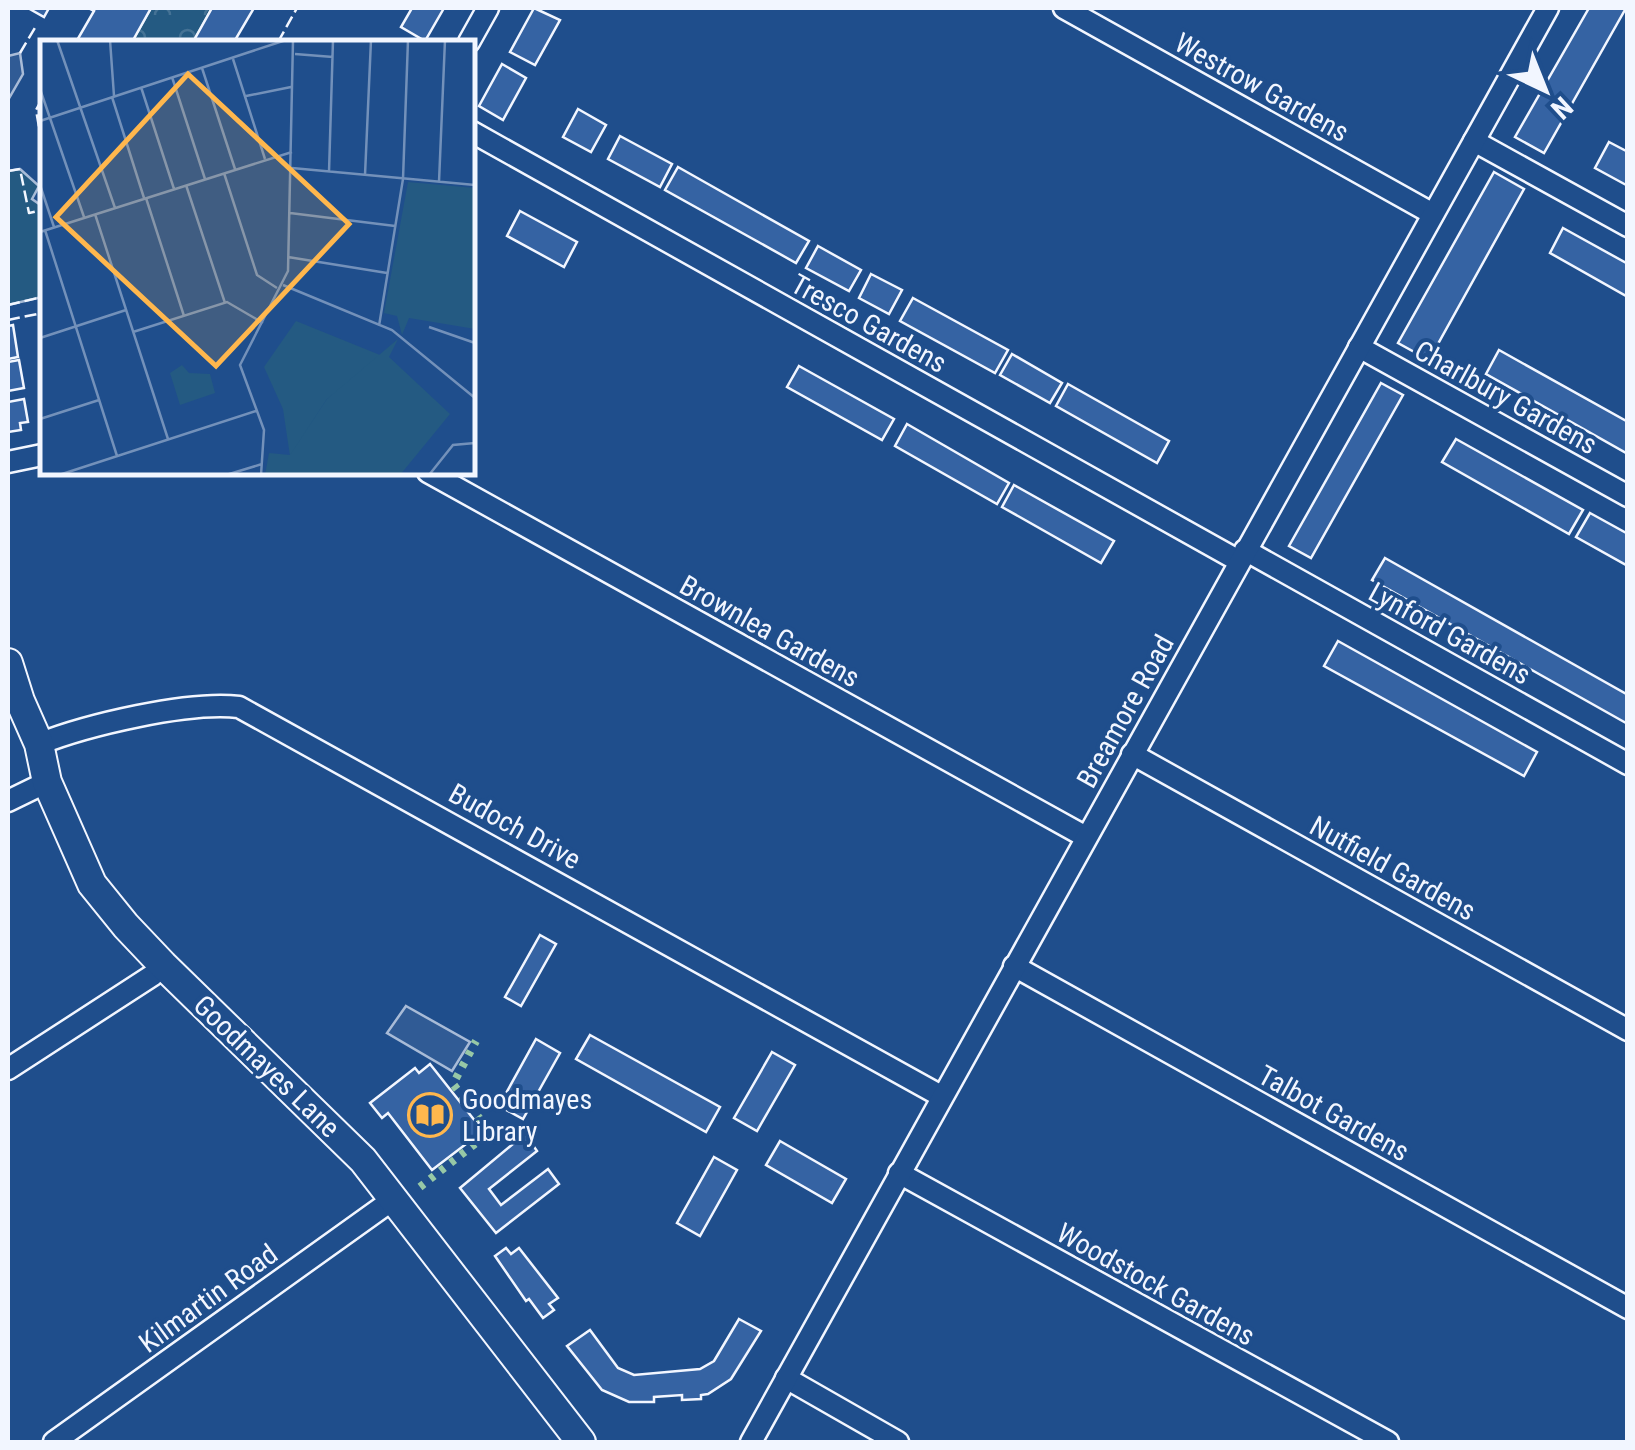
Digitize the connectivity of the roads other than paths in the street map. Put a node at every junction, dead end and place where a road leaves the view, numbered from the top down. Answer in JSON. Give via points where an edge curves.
{"nodes":[{"id":1,"x":488,"y":8,"type":"edge"},
{"id":2,"x":1064,"y":8,"type":"edge"},
{"id":3,"x":1548,"y":8,"type":"edge"},
{"id":4,"x":470,"y":40,"type":"edge"},
{"id":5,"x":475,"y":134,"type":"edge"},
{"id":6,"x":1474,"y":141,"type":"junction"},
{"id":7,"x":1433,"y":214,"type":"junction"},
{"id":8,"x":1628,"y":226,"type":"edge"},
{"id":9,"x":1358,"y":347,"type":"junction"},
{"id":10,"x":40,"y":455,"type":"edge"},
{"id":11,"x":8,"y":462,"type":"edge"},
{"id":12,"x":433,"y":475,"type":"edge"},
{"id":13,"x":1628,"y":496,"type":"edge"},
{"id":14,"x":1242,"y":556,"type":"junction"},
{"id":15,"x":8,"y":663,"type":"edge"},
{"id":16,"x":39,"y":744,"type":"junction"},
{"id":17,"x":1132,"y":754,"type":"junction"},
{"id":18,"x":1628,"y":764,"type":"edge"},
{"id":19,"x":47,"y":782,"type":"junction"},
{"id":20,"x":8,"y":801,"type":"edge"},
{"id":21,"x":1086,"y":837,"type":"junction"},
{"id":22,"x":164,"y":965,"type":"junction"},
{"id":23,"x":1014,"y":966,"type":"junction"},
{"id":24,"x":1628,"y":1030,"type":"edge"},
{"id":25,"x":8,"y":1069,"type":"edge"},
{"id":26,"x":942,"y":1096,"type":"junction"},
{"id":27,"x":899,"y":1173,"type":"junction"},
{"id":28,"x":395,"y":1198,"type":"junction"},
{"id":29,"x":1628,"y":1308,"type":"edge"},
{"id":30,"x":786,"y":1378,"type":"junction"},
{"id":31,"x":54,"y":1442,"type":"edge"},
{"id":32,"x":581,"y":1442,"type":"edge"},
{"id":33,"x":751,"y":1442,"type":"edge"},
{"id":34,"x":898,"y":1442,"type":"edge"},
{"id":35,"x":1388,"y":1442,"type":"edge"}],
"edges":[{"from":1,"to":4,"type":"street"},
{"from":2,"to":7,"type":"street","name":"Westrow Gardens"},
{"from":3,"to":6,"type":"street","name":"Breamore Road"},
{"from":5,"to":14,"type":"street","name":"Tresco Gardens"},
{"from":6,"to":7,"type":"street","name":"Breamore Road"},
{"from":6,"to":8,"type":"street"},
{"from":7,"to":9,"type":"street","name":"Breamore Road"},
{"from":9,"to":13,"type":"street","name":"Charlbury Gardens"},
{"from":9,"to":14,"type":"street","name":"Breamore Road"},
{"from":10,"to":11,"type":"street"},
{"from":12,"to":21,"type":"street","name":"Brownlea Gardens"},
{"from":14,"to":17,"type":"street","name":"Breamore Road"},
{"from":14,"to":18,"type":"street","name":"Lynford Gardens"},
{"from":15,"to":16,"type":"main road","name":"Goodmayes Lane"},
{"from":16,"to":19,"type":"main road","name":"Goodmayes Lane"},
{"from":16,"to":26,"type":"street","name":"Budoch Drive","via":[[195,706],[239,706]]},
{"from":17,"to":21,"type":"street","name":"Breamore Road"},
{"from":17,"to":24,"type":"street","name":"Nutfield Gardens"},
{"from":19,"to":20,"type":"street"},
{"from":19,"to":22,"type":"main road","name":"Goodmayes Lane","via":[[92,884]]},
{"from":21,"to":23,"type":"street","name":"Breamore Road"},
{"from":22,"to":25,"type":"street"},
{"from":22,"to":28,"type":"main road","name":"Goodmayes Lane","via":[[325,1120]]},
{"from":23,"to":26,"type":"street","name":"Breamore Road"},
{"from":23,"to":29,"type":"street","name":"Talbot Gardens"},
{"from":26,"to":27,"type":"street","name":"Breamore Road"},
{"from":27,"to":30,"type":"street","name":"Breamore Road"},
{"from":27,"to":35,"type":"street","name":"Woodstock Gardens"},
{"from":28,"to":31,"type":"street","name":"Kilmartin Road"},
{"from":28,"to":32,"type":"main road","name":"Goodmayes Lane"},
{"from":30,"to":33,"type":"street","name":"Breamore Road"},
{"from":30,"to":34,"type":"street"}]}
